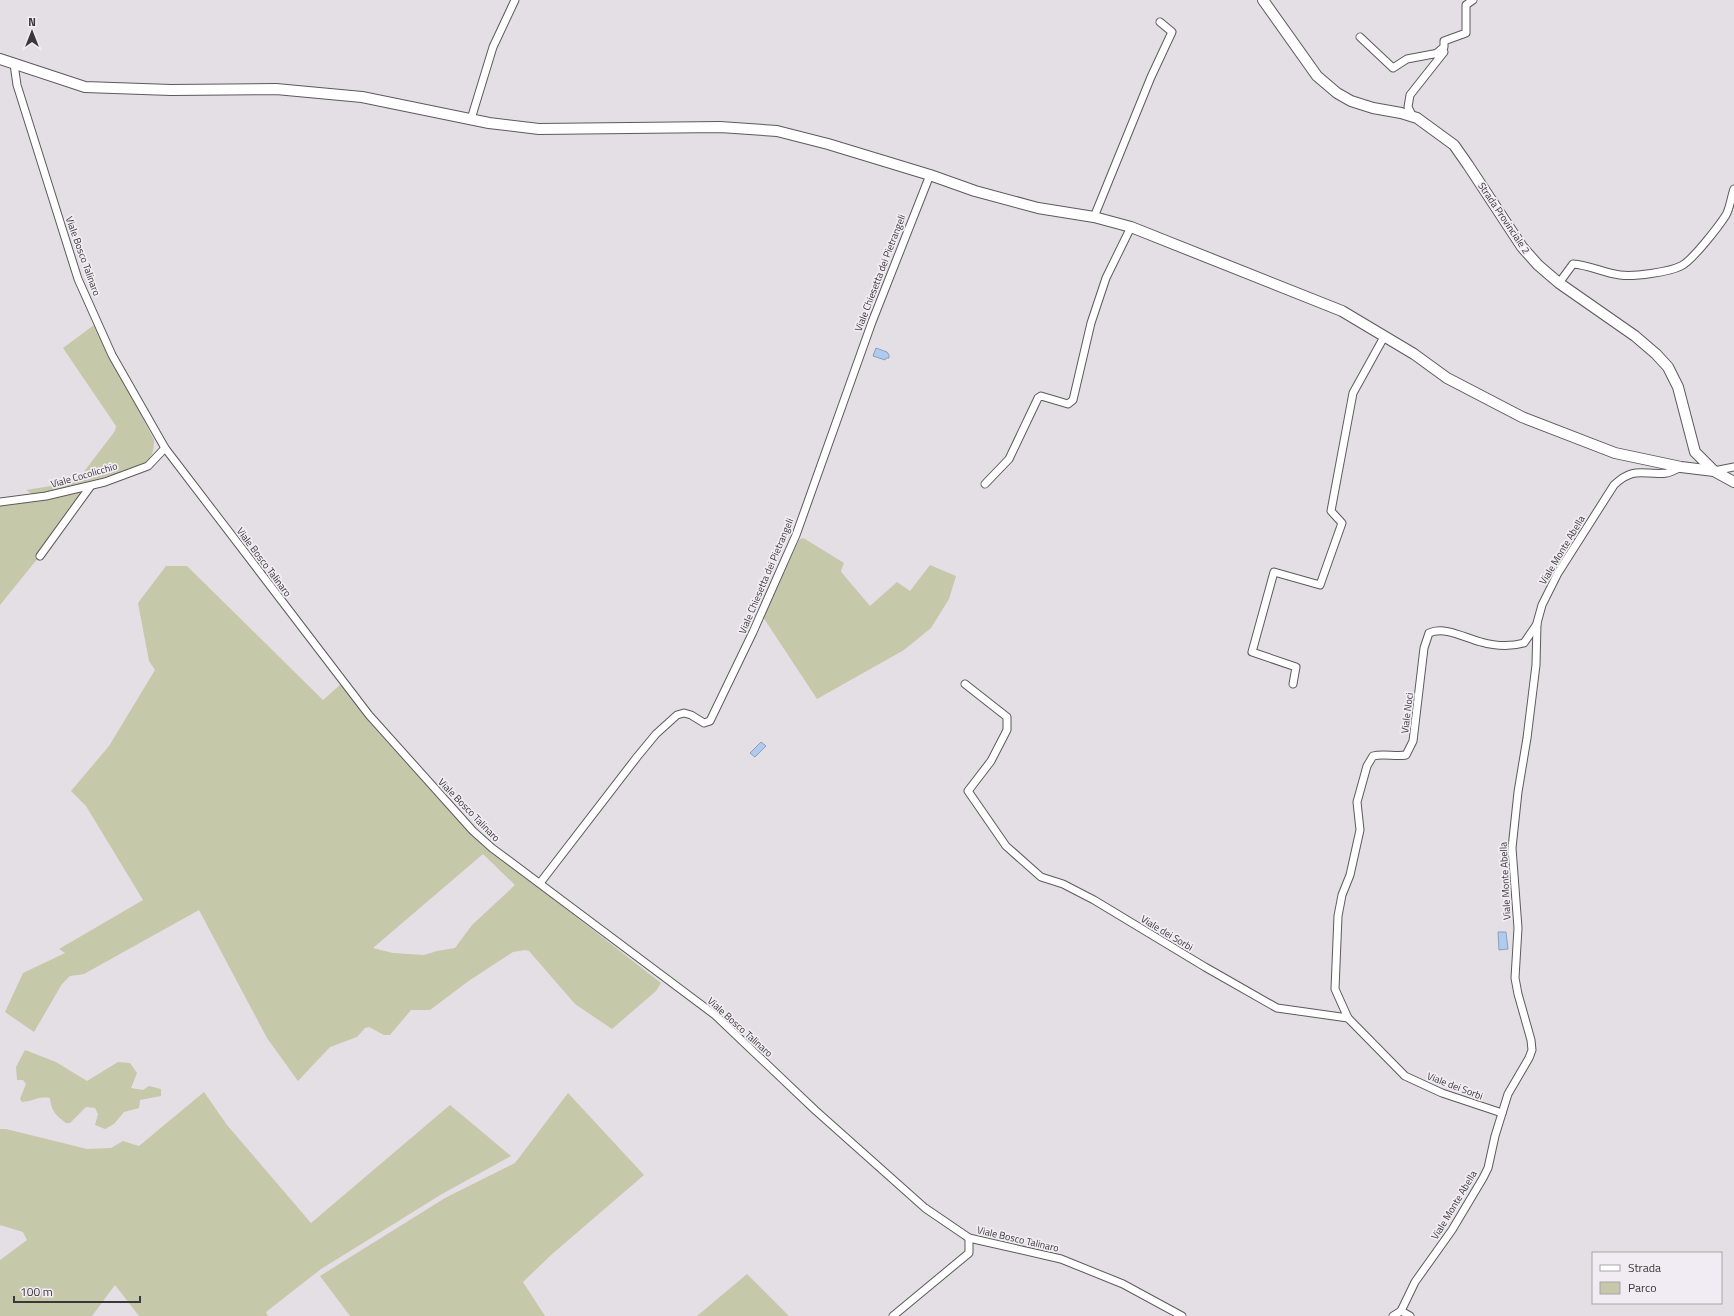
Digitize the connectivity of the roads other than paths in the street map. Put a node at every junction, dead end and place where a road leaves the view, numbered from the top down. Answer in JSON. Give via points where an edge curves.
{"nodes":[{"id":1,"x":515,"y":0,"type":"edge"},
{"id":2,"x":1263,"y":0,"type":"edge"},
{"id":3,"x":1473,"y":0,"type":"edge"},
{"id":4,"x":1160,"y":22,"type":"dead end"},
{"id":5,"x":1360,"y":37,"type":"dead end"},
{"id":6,"x":1435,"y":54,"type":"junction"},
{"id":7,"x":0,"y":59,"type":"edge"},
{"id":8,"x":14,"y":64,"type":"junction"},
{"id":9,"x":1413,"y":117,"type":"junction"},
{"id":10,"x":471,"y":119,"type":"junction"},
{"id":11,"x":930,"y":175,"type":"junction"},
{"id":12,"x":1734,"y":189,"type":"edge"},
{"id":13,"x":1094,"y":217,"type":"junction"},
{"id":14,"x":1130,"y":227,"type":"junction"},
{"id":15,"x":1559,"y":283,"type":"junction"},
{"id":16,"x":1384,"y":337,"type":"junction"},
{"id":17,"x":165,"y":448,"type":"junction"},
{"id":18,"x":1682,"y":467,"type":"junction"},
{"id":19,"x":1734,"y":467,"type":"edge"},
{"id":20,"x":1714,"y":471,"type":"junction"},
{"id":21,"x":1734,"y":482,"type":"edge"},
{"id":22,"x":985,"y":484,"type":"dead end"},
{"id":23,"x":90,"y":487,"type":"junction"},
{"id":24,"x":0,"y":502,"type":"edge"},
{"id":25,"x":40,"y":556,"type":"dead end"},
{"id":26,"x":1537,"y":623,"type":"junction"},
{"id":27,"x":965,"y":684,"type":"dead end"},
{"id":28,"x":1293,"y":684,"type":"dead end"},
{"id":29,"x":540,"y":883,"type":"junction"},
{"id":30,"x":1348,"y":1018,"type":"junction"},
{"id":31,"x":1502,"y":1113,"type":"junction"},
{"id":32,"x":969,"y":1238,"type":"junction"},
{"id":33,"x":1401,"y":1311,"type":"junction"},
{"id":34,"x":893,"y":1316,"type":"edge"},
{"id":35,"x":1182,"y":1316,"type":"edge"},
{"id":36,"x":1393,"y":1316,"type":"edge"},
{"id":37,"x":1410,"y":1316,"type":"edge"}],
"edges":[{"from":1,"to":10,"type":"street","via":[[493,48]]},
{"from":2,"to":9,"type":"main road","name":"Strada Provinciale 2","via":[[1317,76],[1336,93],[1373,108]]},
{"from":3,"to":6,"type":"street","via":[[1466,5],[1466,33],[1444,41],[1444,47]]},
{"from":4,"to":13,"type":"street","via":[[1172,32]]},
{"from":5,"to":6,"type":"street","via":[[1393,68],[1407,59]]},
{"from":6,"to":9,"type":"street","via":[[1444,52],[1410,95],[1408,107]]},
{"from":7,"to":8,"type":"main road"},
{"from":8,"to":10,"type":"main road","via":[[85,87],[171,90],[276,89],[362,97]]},
{"from":8,"to":17,"type":"street","name":"Viale Bosco Talinaro","via":[[17,86],[78,279],[112,355]]},
{"from":9,"to":15,"type":"main road","name":"Strada Provinciale 2","via":[[1454,145],[1522,247]]},
{"from":10,"to":11,"type":"main road","via":[[539,130],[720,127],[777,131]]},
{"from":11,"to":13,"type":"main road","via":[[975,192],[1038,208]]},
{"from":11,"to":29,"type":"street","name":"Viale Chiesetta dei Pietrangeli","via":[[872,322],[796,535],[710,721],[704,723],[684,713],[677,715],[656,734]]},
{"from":12,"to":15,"type":"street","via":[[1726,215],[1681,266],[1637,275],[1621,275],[1573,264]]},
{"from":13,"to":14,"type":"main road"},
{"from":14,"to":16,"type":"main road","via":[[1342,311]]},
{"from":14,"to":22,"type":"street","via":[[1106,278],[1091,323],[1073,400],[1068,404],[1041,396],[1038,398],[1009,459]]},
{"from":15,"to":20,"type":"main road","name":"Strada Provinciale 2","via":[[1635,336],[1668,367],[1678,387],[1695,452]]},
{"from":16,"to":18,"type":"main road","via":[[1414,354],[1447,378],[1522,417],[1615,453]]},
{"from":16,"to":28,"type":"street","via":[[1353,393],[1331,511],[1342,523],[1320,585],[1274,572],[1252,652],[1296,667]]},
{"from":17,"to":23,"type":"street","name":"Viale Cocolicchio","via":[[148,466]]},
{"from":17,"to":29,"type":"street","name":"Viale Bosco Talinaro","via":[[369,715],[473,831]]},
{"from":18,"to":20,"type":"main road"},
{"from":18,"to":26,"type":"street","name":"Viale Monte Abella","via":[[1667,473],[1631,474],[1622,477],[1614,485],[1558,573],[1542,605]]},
{"from":19,"to":20,"type":"street"},
{"from":20,"to":21,"type":"main road","name":"Strada Provinciale 2"},
{"from":23,"to":24,"type":"street","name":"Viale Cocolicchio"},
{"from":23,"to":25,"type":"street"},
{"from":26,"to":30,"type":"street","name":"Viale Noci","via":[[1524,643],[1511,647],[1481,643],[1448,632],[1434,631],[1429,634],[1424,648],[1413,741],[1406,755],[1373,756],[1367,766],[1357,802],[1360,830],[1338,916],[1335,989]]},
{"from":26,"to":31,"type":"street","name":"Viale Monte Abella","via":[[1536,665],[1512,848],[1518,928],[1515,978],[1532,1050],[1508,1094]]},
{"from":27,"to":30,"type":"street","name":"Viale dei Sorbi","via":[[1007,717],[1007,730],[991,761],[968,791],[1006,846],[1041,877],[1063,884],[1094,900],[1277,1008]]},
{"from":29,"to":32,"type":"street","name":"Viale Bosco Talinaro","via":[[715,1015],[815,1110],[925,1208]]},
{"from":30,"to":31,"type":"street","name":"Viale dei Sorbi","via":[[1405,1076],[1442,1094]]},
{"from":31,"to":33,"type":"street","name":"Viale Monte Abella","via":[[1483,1178],[1452,1230],[1415,1282]]},
{"from":32,"to":34,"type":"street","via":[[968,1253]]},
{"from":32,"to":35,"type":"street","name":"Viale Bosco Talinaro","via":[[1061,1259],[1123,1284]]},
{"from":33,"to":36,"type":"street"},
{"from":33,"to":37,"type":"street"}]}
